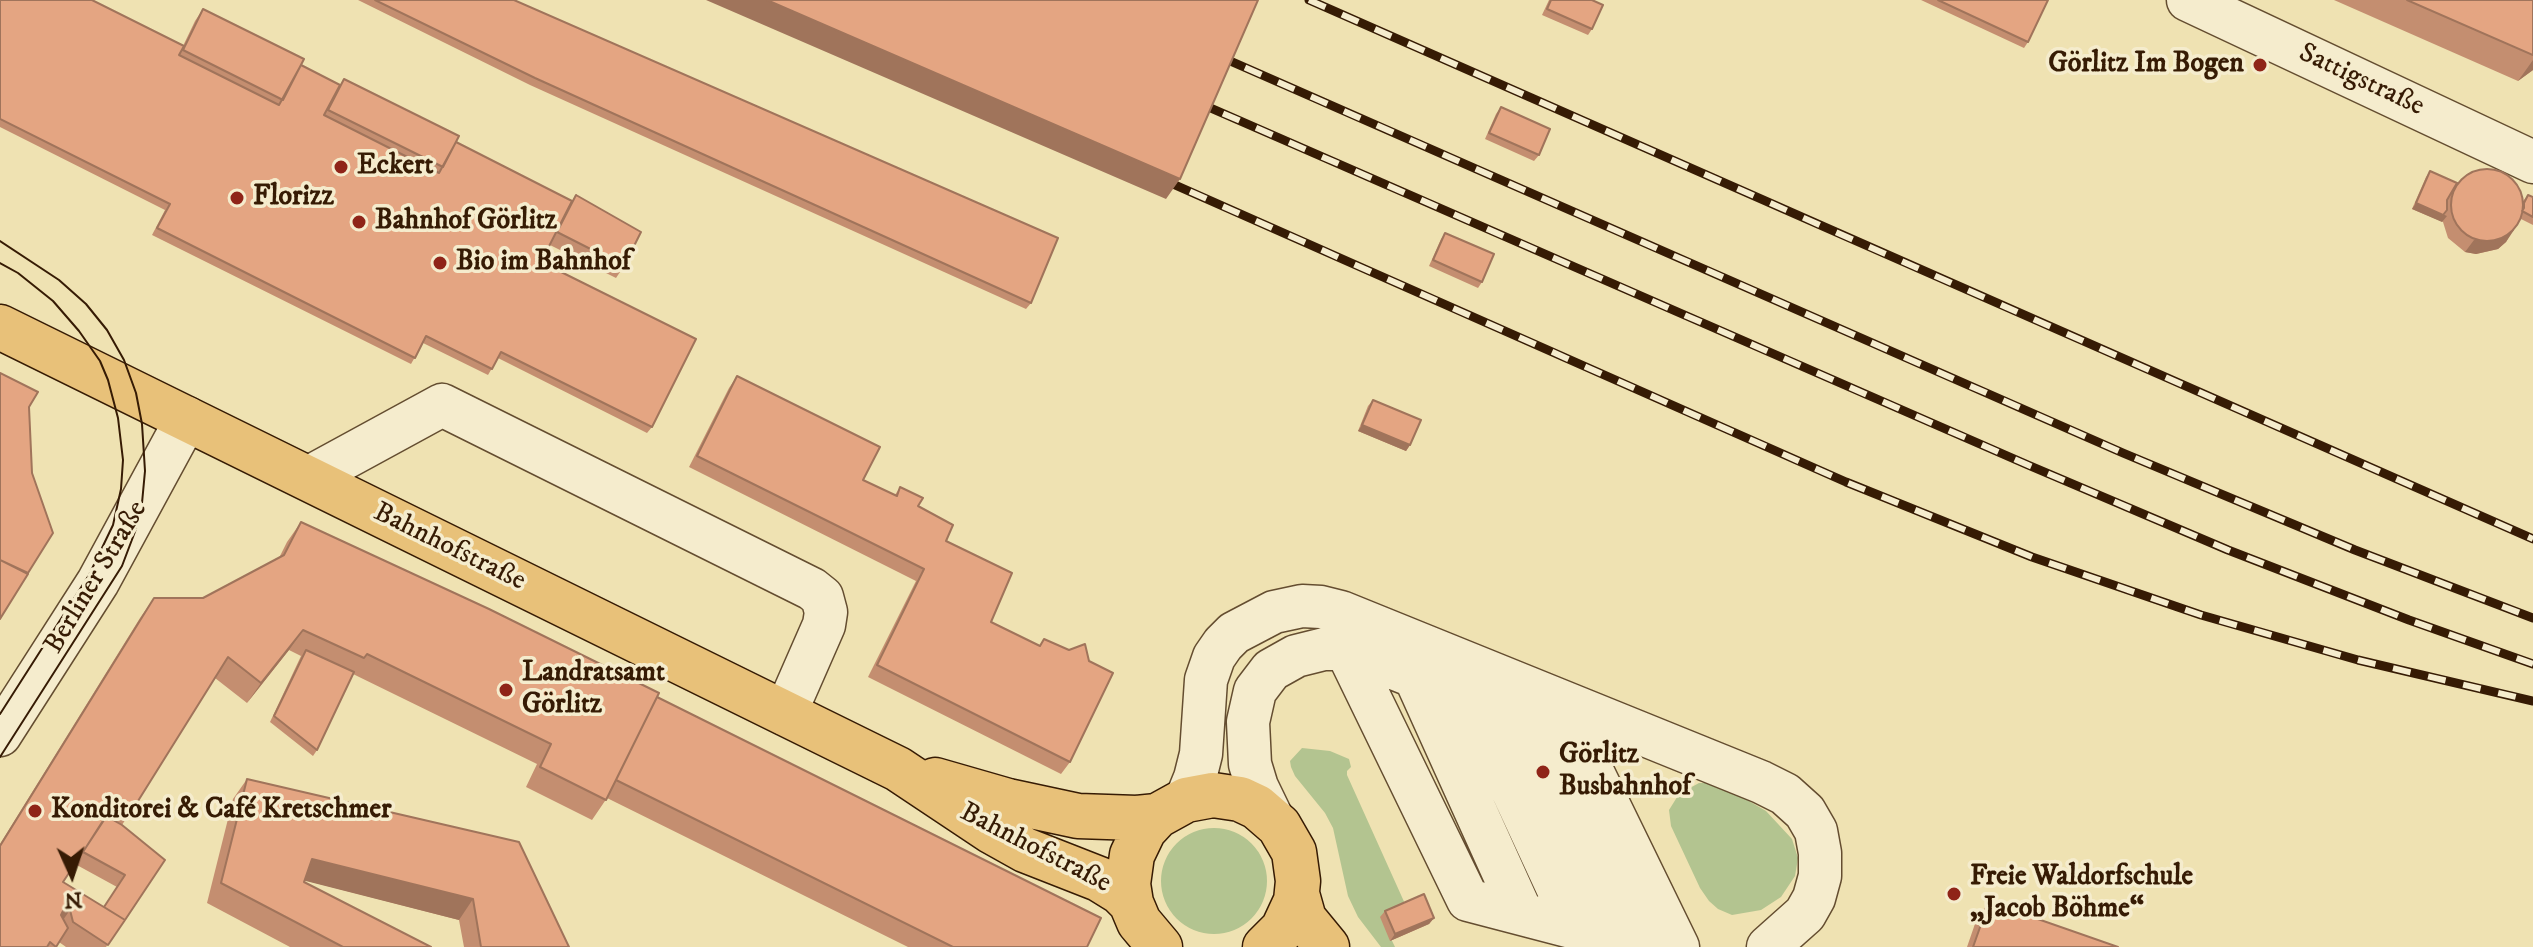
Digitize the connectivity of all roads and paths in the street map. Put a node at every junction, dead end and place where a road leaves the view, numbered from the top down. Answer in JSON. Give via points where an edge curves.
{"nodes":[{"id":1,"x":2188,"y":0,"type":"edge"},
{"id":2,"x":2530,"y":157,"type":"edge"},
{"id":3,"x":0,"y":327,"type":"edge"},
{"id":4,"x":187,"y":418,"type":"junction"},
{"id":5,"x":308,"y":478,"type":"junction"},
{"id":6,"x":1346,"y":649,"type":"junction"},
{"id":7,"x":1415,"y":677,"type":"junction"},
{"id":8,"x":1470,"y":699,"type":"junction"},
{"id":9,"x":785,"y":714,"type":"junction"},
{"id":10,"x":1524,"y":720,"type":"junction"},
{"id":11,"x":0,"y":735,"type":"edge"},
{"id":12,"x":898,"y":769,"type":"junction"},
{"id":13,"x":1171,"y":808,"type":"junction"},
{"id":14,"x":1272,"y":818,"type":"junction"},
{"id":15,"x":1297,"y":894,"type":"junction"},
{"id":16,"x":1522,"y":914,"type":"junction"},
{"id":17,"x":1576,"y":928,"type":"junction"},
{"id":18,"x":1142,"y":930,"type":"edge"},
{"id":19,"x":1639,"y":945,"type":"edge"},
{"id":20,"x":1265,"y":947,"type":"edge"},
{"id":21,"x":1327,"y":947,"type":"edge"},
{"id":22,"x":1678,"y":947,"type":"edge"},
{"id":23,"x":1768,"y":947,"type":"edge"}],
"edges":[{"from":1,"to":2,"type":"street","name":"Sattigstraße"},
{"from":3,"to":4,"type":"main road","name":"Bahnhofstraße"},
{"from":4,"to":5,"type":"main road","name":"Bahnhofstraße"},
{"from":4,"to":11,"type":"street","name":"Berliner Straße","via":[[98,582]]},
{"from":5,"to":9,"type":"main road","name":"Bahnhofstraße"},
{"from":5,"to":9,"type":"street","via":[[430,399],[822,597],[824,625]]},
{"from":6,"to":7,"type":"street"},
{"from":6,"to":14,"type":"street","via":[[1296,656],[1271,670],[1255,691],[1248,722],[1250,764]]},
{"from":6,"to":16,"type":"street","via":[[1468,900]]},
{"from":7,"to":8,"type":"street"},
{"from":7,"to":16,"type":"street"},
{"from":8,"to":10,"type":"street"},
{"from":8,"to":17,"type":"street"},
{"from":9,"to":12,"type":"main road","name":"Bahnhofstraße"},
{"from":10,"to":19,"type":"street"},
{"from":10,"to":22,"type":"street","via":[[1578,742]]},
{"from":12,"to":13,"type":"main road","name":"Bahnhofstraße","via":[[1057,812],[1105,817]]},
{"from":12,"to":18,"type":"main road","name":"Bahnhofstraße","via":[[1003,838],[1120,892]]},
{"from":13,"to":14,"type":"main road","name":"Bahnhofstraße","via":[[1213,795],[1240,799]]},
{"from":13,"to":18,"type":"main road","name":"Bahnhofstraße","via":[[1144,830],[1132,855],[1128,884]]},
{"from":13,"to":23,"type":"street","via":[[1195,778],[1206,680],[1223,644],[1274,612],[1321,607],[1785,794],[1816,831],[1820,876],[1805,914]]},
{"from":14,"to":15,"type":"main road","name":"Bahnhofstraße","via":[[1294,852]]},
{"from":15,"to":20,"type":"main road","name":"Bahnhofstraße","via":[[1288,921]]},
{"from":15,"to":21,"type":"main road","name":"Bahnhofstraße","via":[[1304,919]]},
{"from":16,"to":17,"type":"street"},
{"from":17,"to":19,"type":"street"}]}
